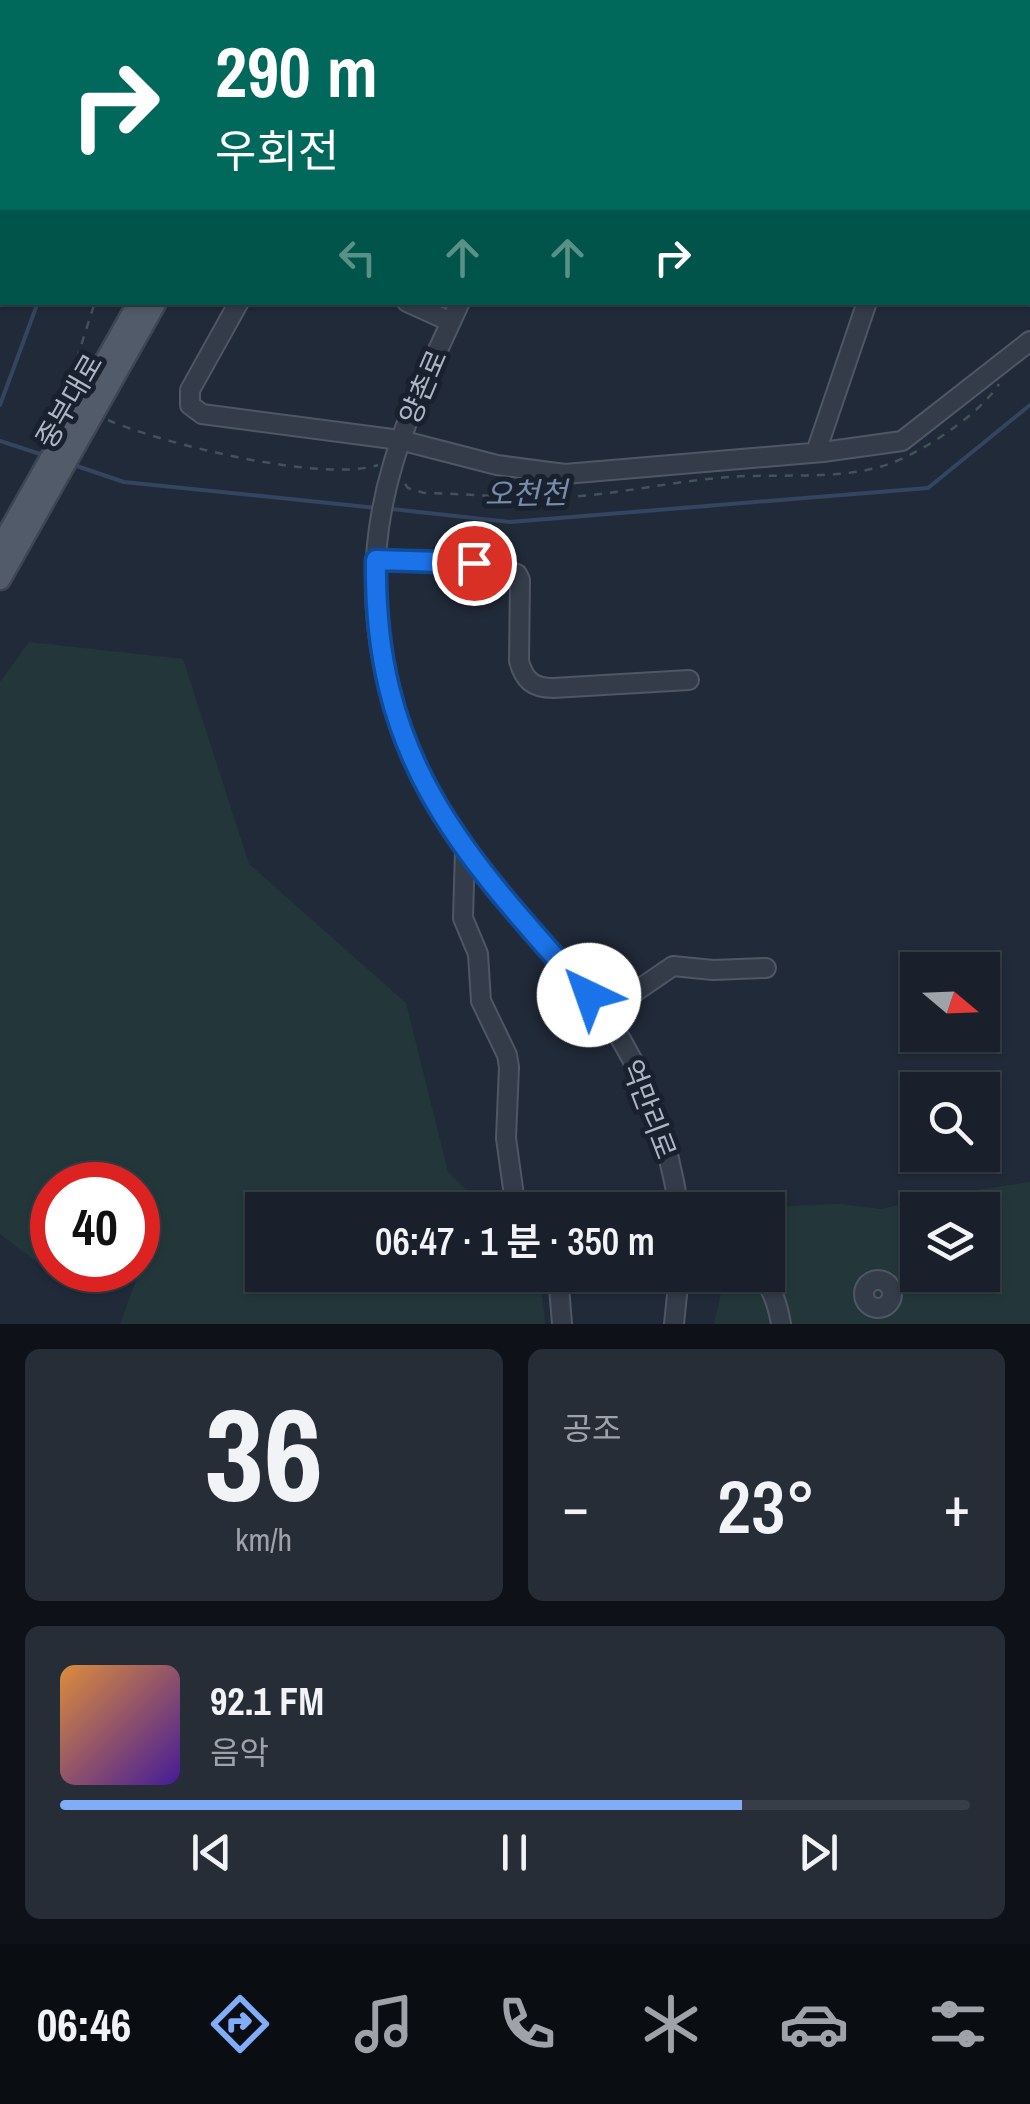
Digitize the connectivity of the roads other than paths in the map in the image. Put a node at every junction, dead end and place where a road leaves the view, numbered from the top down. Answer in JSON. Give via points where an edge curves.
{"nodes":[{"id":1,"x":138,"y":305,"type":"edge"},
{"id":2,"x":154,"y":305,"type":"edge"},
{"id":3,"x":237,"y":305,"type":"edge"},
{"id":4,"x":414,"y":305,"type":"edge"},
{"id":5,"x":459,"y":305,"type":"edge"},
{"id":6,"x":867,"y":305,"type":"edge"},
{"id":7,"x":451,"y":322,"type":"junction"},
{"id":8,"x":1030,"y":341,"type":"edge"},
{"id":9,"x":78,"y":424,"type":"junction"},
{"id":10,"x":400,"y":440,"type":"junction"},
{"id":11,"x":816,"y":452,"type":"junction"},
{"id":12,"x":24,"y":519,"type":"junction"},
{"id":13,"x":0,"y":548,"type":"edge"},
{"id":14,"x":376,"y":552,"type":"junction"},
{"id":15,"x":0,"y":579,"type":"edge"},
{"id":16,"x":689,"y":680,"type":"dead end"},
{"id":17,"x":465,"y":851,"type":"junction"},
{"id":18,"x":766,"y":968,"type":"dead end"},
{"id":19,"x":604,"y":1013,"type":"junction"},
{"id":20,"x":514,"y":1192,"type":"edge"},
{"id":21,"x":674,"y":1192,"type":"edge"},
{"id":22,"x":559,"y":1292,"type":"edge"},
{"id":23,"x":677,"y":1292,"type":"edge"},
{"id":24,"x":771,"y":1292,"type":"edge"},
{"id":25,"x":562,"y":1324,"type":"edge"},
{"id":26,"x":674,"y":1324,"type":"edge"},
{"id":27,"x":782,"y":1324,"type":"edge"},
{"id":28,"x":882,"y":1324,"type":"edge"}],
"edges":[{"from":1,"to":9,"type":"main road","name":"중부대로"},
{"from":2,"to":9,"type":"main road","name":"중부대로"},
{"from":3,"to":10,"type":"street","via":[[190,390],[190,405],[202,414]]},
{"from":4,"to":7,"type":"street"},
{"from":5,"to":7,"type":"street","name":"양촌로"},
{"from":6,"to":11,"type":"street"},
{"from":7,"to":10,"type":"street","name":"양촌로"},
{"from":8,"to":11,"type":"street","via":[[902,441]]},
{"from":9,"to":12,"type":"main road","name":"중부대로"},
{"from":10,"to":11,"type":"street","via":[[497,465],[566,474]]},
{"from":10,"to":14,"type":"street","name":"양촌로"},
{"from":12,"to":13,"type":"main road","name":"중부대로"},
{"from":12,"to":15,"type":"main road","name":"중부대로"},
{"from":14,"to":16,"type":"street","via":[[488,564],[518,574],[518,662],[535,686]]},
{"from":14,"to":17,"type":"street","name":"억만리로","via":[[376,622],[390,696],[414,763]]},
{"from":17,"to":19,"type":"street","name":"억만리로"},
{"from":17,"to":20,"type":"street","via":[[463,918],[478,954],[482,1001],[509,1068],[506,1138]]},
{"from":18,"to":19,"type":"street","via":[[673,966]]},
{"from":19,"to":21,"type":"street","name":"억만리로","via":[[660,1125]]},
{"from":22,"to":25,"type":"street"},
{"from":23,"to":26,"type":"street"},
{"from":24,"to":27,"type":"street"},
{"from":28,"to":28,"type":"street","via":[[870,1306],[883,1308],[892,1298]]}]}
